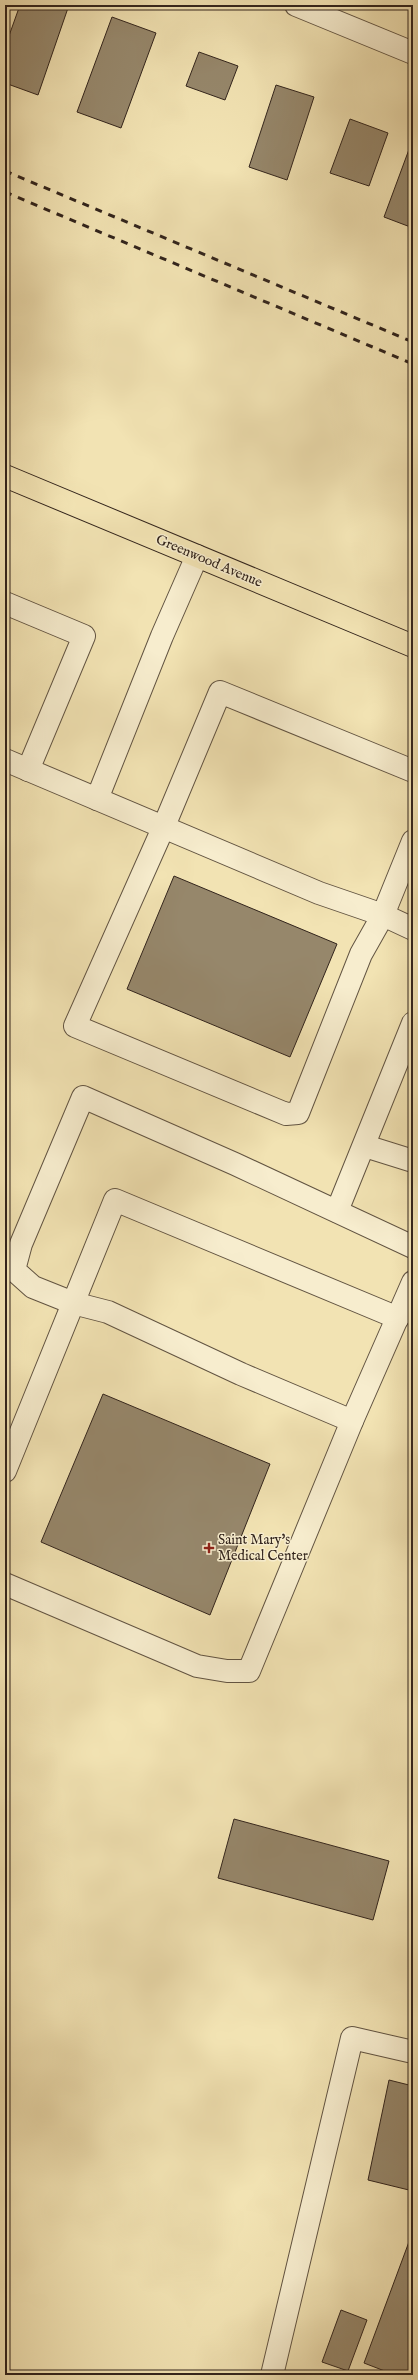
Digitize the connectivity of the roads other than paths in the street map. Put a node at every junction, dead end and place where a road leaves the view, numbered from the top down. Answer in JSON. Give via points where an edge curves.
{"nodes":[{"id":1,"x":296,"y":5,"type":"edge"},
{"id":2,"x":322,"y":10,"type":"edge"},
{"id":3,"x":413,"y":53,"type":"edge"},
{"id":4,"x":5,"y":476,"type":"edge"},
{"id":5,"x":197,"y":556,"type":"junction"},
{"id":6,"x":5,"y":603,"type":"edge"},
{"id":7,"x":413,"y":646,"type":"edge"},
{"id":8,"x":5,"y":760,"type":"edge"},
{"id":9,"x":28,"y":770,"type":"junction"},
{"id":10,"x":413,"y":771,"type":"edge"},
{"id":11,"x":97,"y":799,"type":"junction"},
{"id":12,"x":164,"y":826,"type":"junction"},
{"id":13,"x":413,"y":841,"type":"edge"},
{"id":14,"x":383,"y":915,"type":"junction"},
{"id":15,"x":413,"y":928,"type":"edge"},
{"id":16,"x":413,"y":1023,"type":"edge"},
{"id":17,"x":365,"y":1146,"type":"junction"},
{"id":18,"x":413,"y":1161,"type":"edge"},
{"id":19,"x":337,"y":1211,"type":"junction"},
{"id":20,"x":413,"y":1247,"type":"edge"},
{"id":21,"x":413,"y":1282,"type":"edge"},
{"id":22,"x":72,"y":1303,"type":"junction"},
{"id":23,"x":398,"y":1318,"type":"junction"},
{"id":24,"x":352,"y":1421,"type":"junction"},
{"id":25,"x":5,"y":1471,"type":"edge"},
{"id":26,"x":5,"y":1584,"type":"edge"},
{"id":27,"x":413,"y":2052,"type":"edge"},
{"id":28,"x":272,"y":2375,"type":"edge"}],
"edges":[{"from":1,"to":2,"type":"street"},
{"from":2,"to":3,"type":"street"},
{"from":4,"to":5,"type":"main road","name":"Greenwood Avenue"},
{"from":5,"to":7,"type":"main road","name":"Greenwood Avenue"},
{"from":5,"to":11,"type":"street"},
{"from":6,"to":9,"type":"street","via":[[84,636]]},
{"from":8,"to":9,"type":"street"},
{"from":9,"to":11,"type":"street"},
{"from":10,"to":12,"type":"street","via":[[220,692]]},
{"from":11,"to":12,"type":"street"},
{"from":12,"to":14,"type":"street","via":[[319,893]]},
{"from":12,"to":14,"type":"street","via":[[75,1026],[286,1114],[298,1113],[361,954]]},
{"from":13,"to":14,"type":"street"},
{"from":14,"to":15,"type":"street"},
{"from":16,"to":17,"type":"street"},
{"from":17,"to":18,"type":"street"},
{"from":17,"to":19,"type":"street"},
{"from":19,"to":20,"type":"street"},
{"from":19,"to":22,"type":"street","via":[[83,1097],[21,1244],[14,1270],[33,1287]]},
{"from":21,"to":23,"type":"street"},
{"from":22,"to":23,"type":"street","via":[[115,1200]]},
{"from":22,"to":24,"type":"street","via":[[108,1312],[241,1374]]},
{"from":22,"to":25,"type":"street"},
{"from":23,"to":24,"type":"street"},
{"from":24,"to":26,"type":"street","via":[[249,1672],[198,1666]]},
{"from":27,"to":28,"type":"street","via":[[352,2038]]}]}
